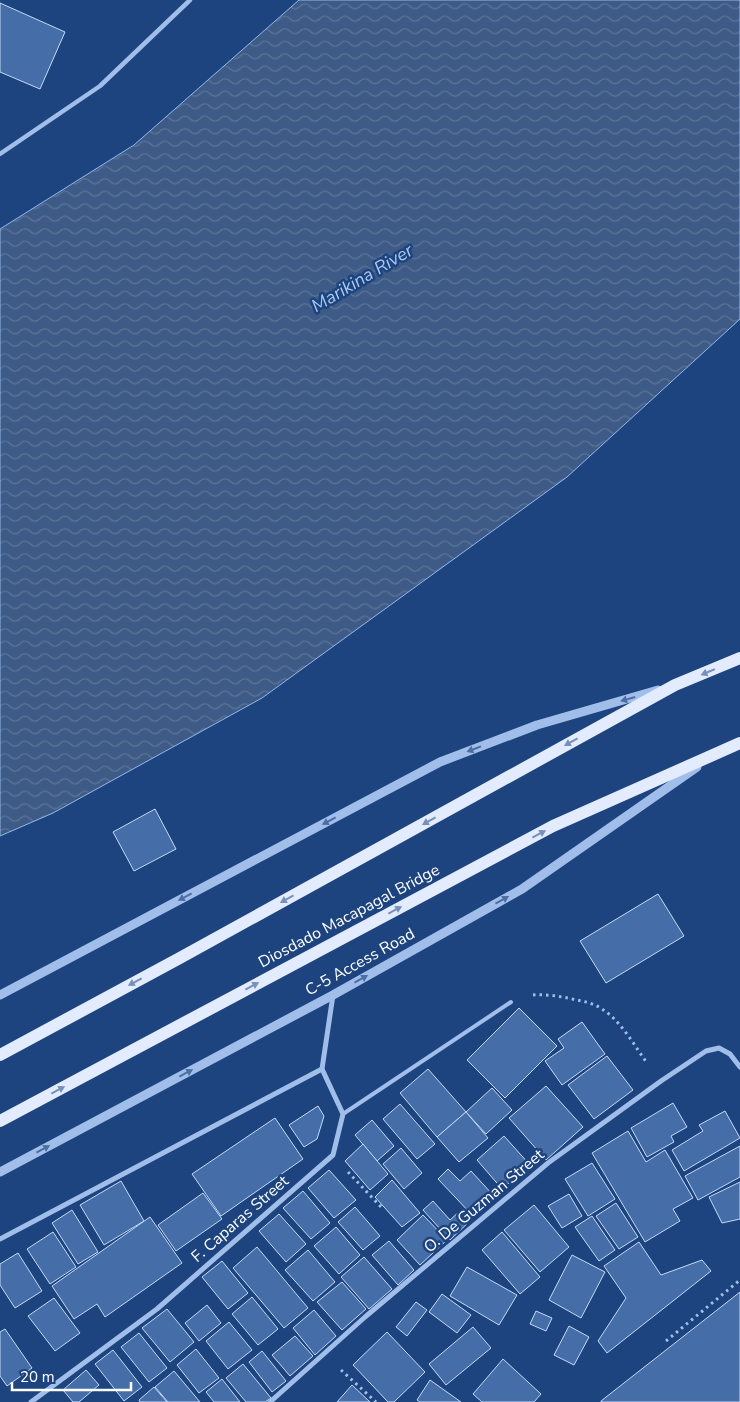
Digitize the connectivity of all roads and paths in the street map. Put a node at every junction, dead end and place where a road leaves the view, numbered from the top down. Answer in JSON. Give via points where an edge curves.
{"nodes":[{"id":1,"x":190,"y":0,"type":"edge"},
{"id":2,"x":0,"y":154,"type":"edge"},
{"id":3,"x":740,"y":658,"type":"edge"},
{"id":4,"x":675,"y":685,"type":"junction"},
{"id":5,"x":740,"y":743,"type":"edge"},
{"id":6,"x":719,"y":752,"type":"junction"},
{"id":7,"x":0,"y":995,"type":"edge"},
{"id":8,"x":333,"y":995,"type":"junction"},
{"id":9,"x":511,"y":1002,"type":"joint"},
{"id":10,"x":0,"y":1055,"type":"edge"},
{"id":11,"x":740,"y":1067,"type":"edge"},
{"id":12,"x":322,"y":1069,"type":"junction"},
{"id":13,"x":661,"y":1081,"type":"junction"},
{"id":14,"x":343,"y":1114,"type":"junction"},
{"id":15,"x":0,"y":1121,"type":"edge"},
{"id":16,"x":333,"y":1155,"type":"junction"},
{"id":17,"x":0,"y":1172,"type":"edge"},
{"id":18,"x":382,"y":1208,"type":"dead end"},
{"id":19,"x":0,"y":1239,"type":"edge"},
{"id":20,"x":740,"y":1280,"type":"edge"},
{"id":21,"x":666,"y":1341,"type":"dead end"},
{"id":22,"x":323,"y":1354,"type":"junction"},
{"id":23,"x":31,"y":1402,"type":"edge"},
{"id":24,"x":270,"y":1402,"type":"edge"},
{"id":25,"x":376,"y":1402,"type":"edge"}],
"edges":[{"from":1,"to":2,"type":"street","via":[[100,86]]},
{"from":3,"to":4,"type":"main road","one_way":true},
{"from":4,"to":7,"type":"street","one_way":true,"via":[[537,725],[440,762]]},
{"from":4,"to":10,"type":"main road","one_way":true},
{"from":5,"to":6,"type":"main road","name":"Diosdado Macapagal Bridge"},
{"from":8,"to":6,"type":"street","name":"C-5 Access Road","one_way":true,"via":[[522,889]]},
{"from":15,"to":6,"type":"main road","name":"Diosdado Macapagal Bridge","one_way":true,"via":[[553,826]]},
{"from":8,"to":12,"type":"street"},
{"from":17,"to":8,"type":"street","name":"C-5 Access Road","one_way":true},
{"from":9,"to":13,"type":"path","via":[[540,994],[588,1002],[602,1009],[616,1021]]},
{"from":9,"to":14,"type":"lane"},
{"from":11,"to":13,"type":"street","name":"O. De Guzman Street","via":[[730,1054],[719,1048],[706,1050]]},
{"from":12,"to":14,"type":"street"},
{"from":12,"to":19,"type":"street"},
{"from":13,"to":22,"type":"street","name":"O. De Guzman Street","via":[[548,1163]]},
{"from":14,"to":16,"type":"street"},
{"from":16,"to":18,"type":"path"},
{"from":16,"to":23,"type":"street","name":"F. Caparas Street","via":[[157,1309]]},
{"from":20,"to":21,"type":"path"},
{"from":22,"to":24,"type":"street","name":"O. De Guzman Street"},
{"from":22,"to":25,"type":"path"}]}
